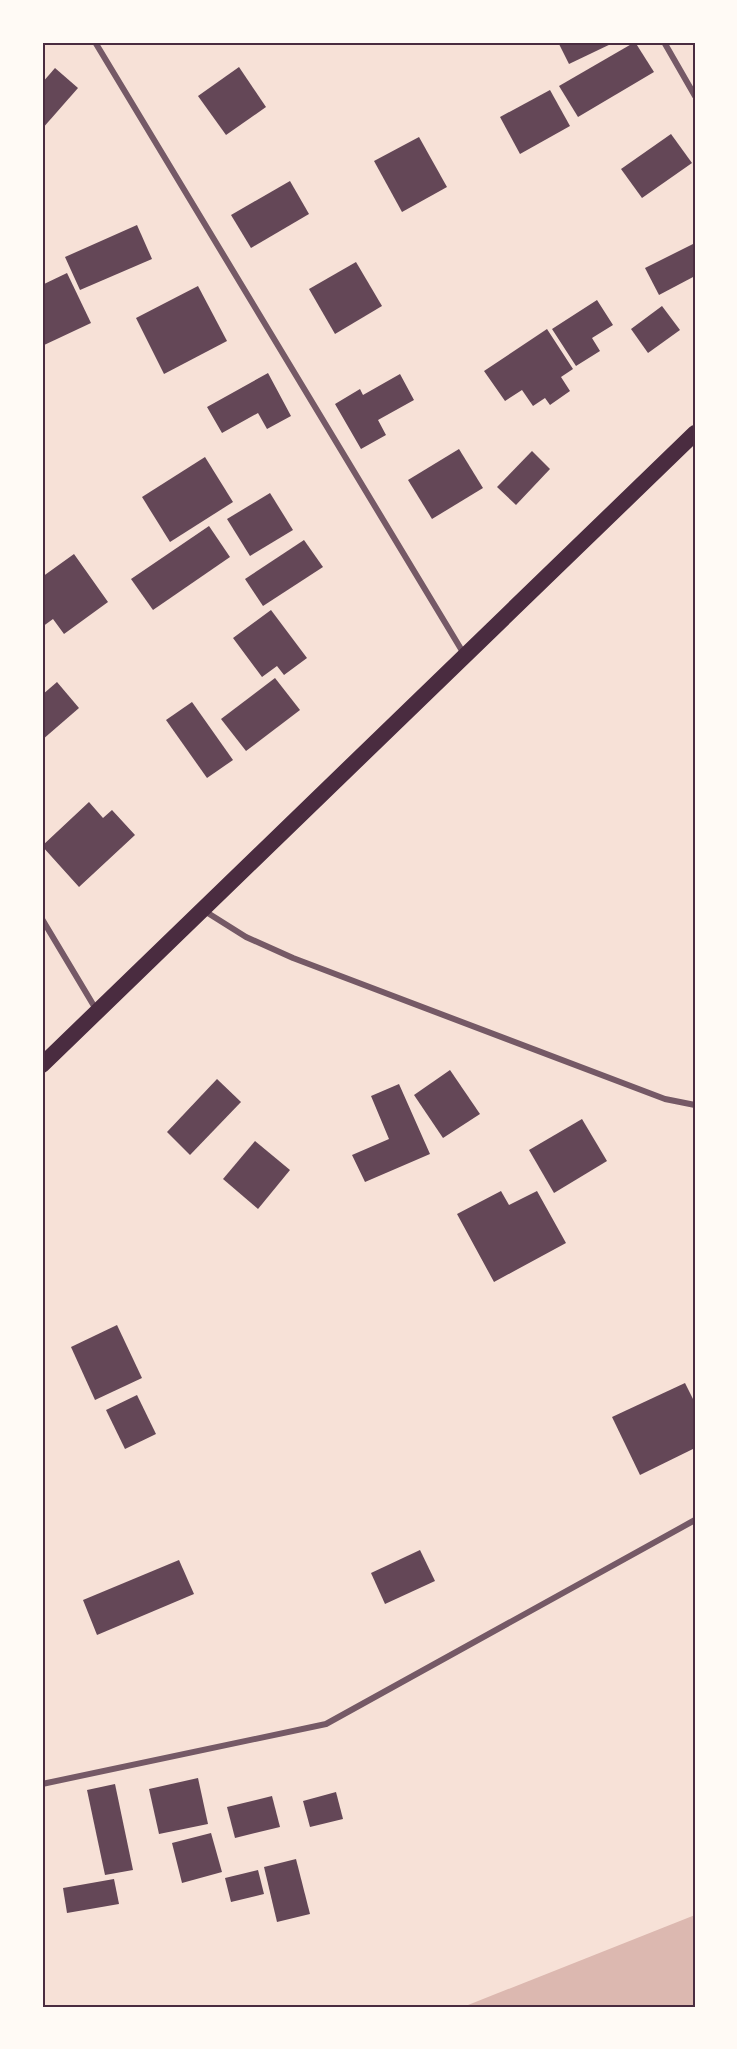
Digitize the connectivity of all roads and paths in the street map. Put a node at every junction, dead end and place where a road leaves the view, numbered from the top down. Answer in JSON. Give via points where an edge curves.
{"nodes":[{"id":1,"x":95,"y":42,"type":"edge"},
{"id":2,"x":664,"y":42,"type":"edge"},
{"id":3,"x":695,"y":96,"type":"edge"},
{"id":4,"x":695,"y":433,"type":"edge"},
{"id":5,"x":464,"y":654,"type":"junction"},
{"id":6,"x":203,"y":910,"type":"junction"},
{"id":7,"x":42,"y":919,"type":"edge"},
{"id":8,"x":98,"y":1013,"type":"junction"},
{"id":9,"x":42,"y":1065,"type":"edge"},
{"id":10,"x":695,"y":1105,"type":"edge"},
{"id":11,"x":695,"y":1520,"type":"edge"},
{"id":12,"x":42,"y":1784,"type":"edge"}],
"edges":[{"from":1,"to":5,"type":"street"},
{"from":2,"to":3,"type":"street"},
{"from":4,"to":5,"type":"highway"},
{"from":5,"to":6,"type":"highway"},
{"from":6,"to":8,"type":"highway"},
{"from":6,"to":10,"type":"street","via":[[246,937],[293,958],[665,1098]]},
{"from":7,"to":8,"type":"street"},
{"from":8,"to":9,"type":"highway"},
{"from":11,"to":12,"type":"street","via":[[326,1724]]}]}
